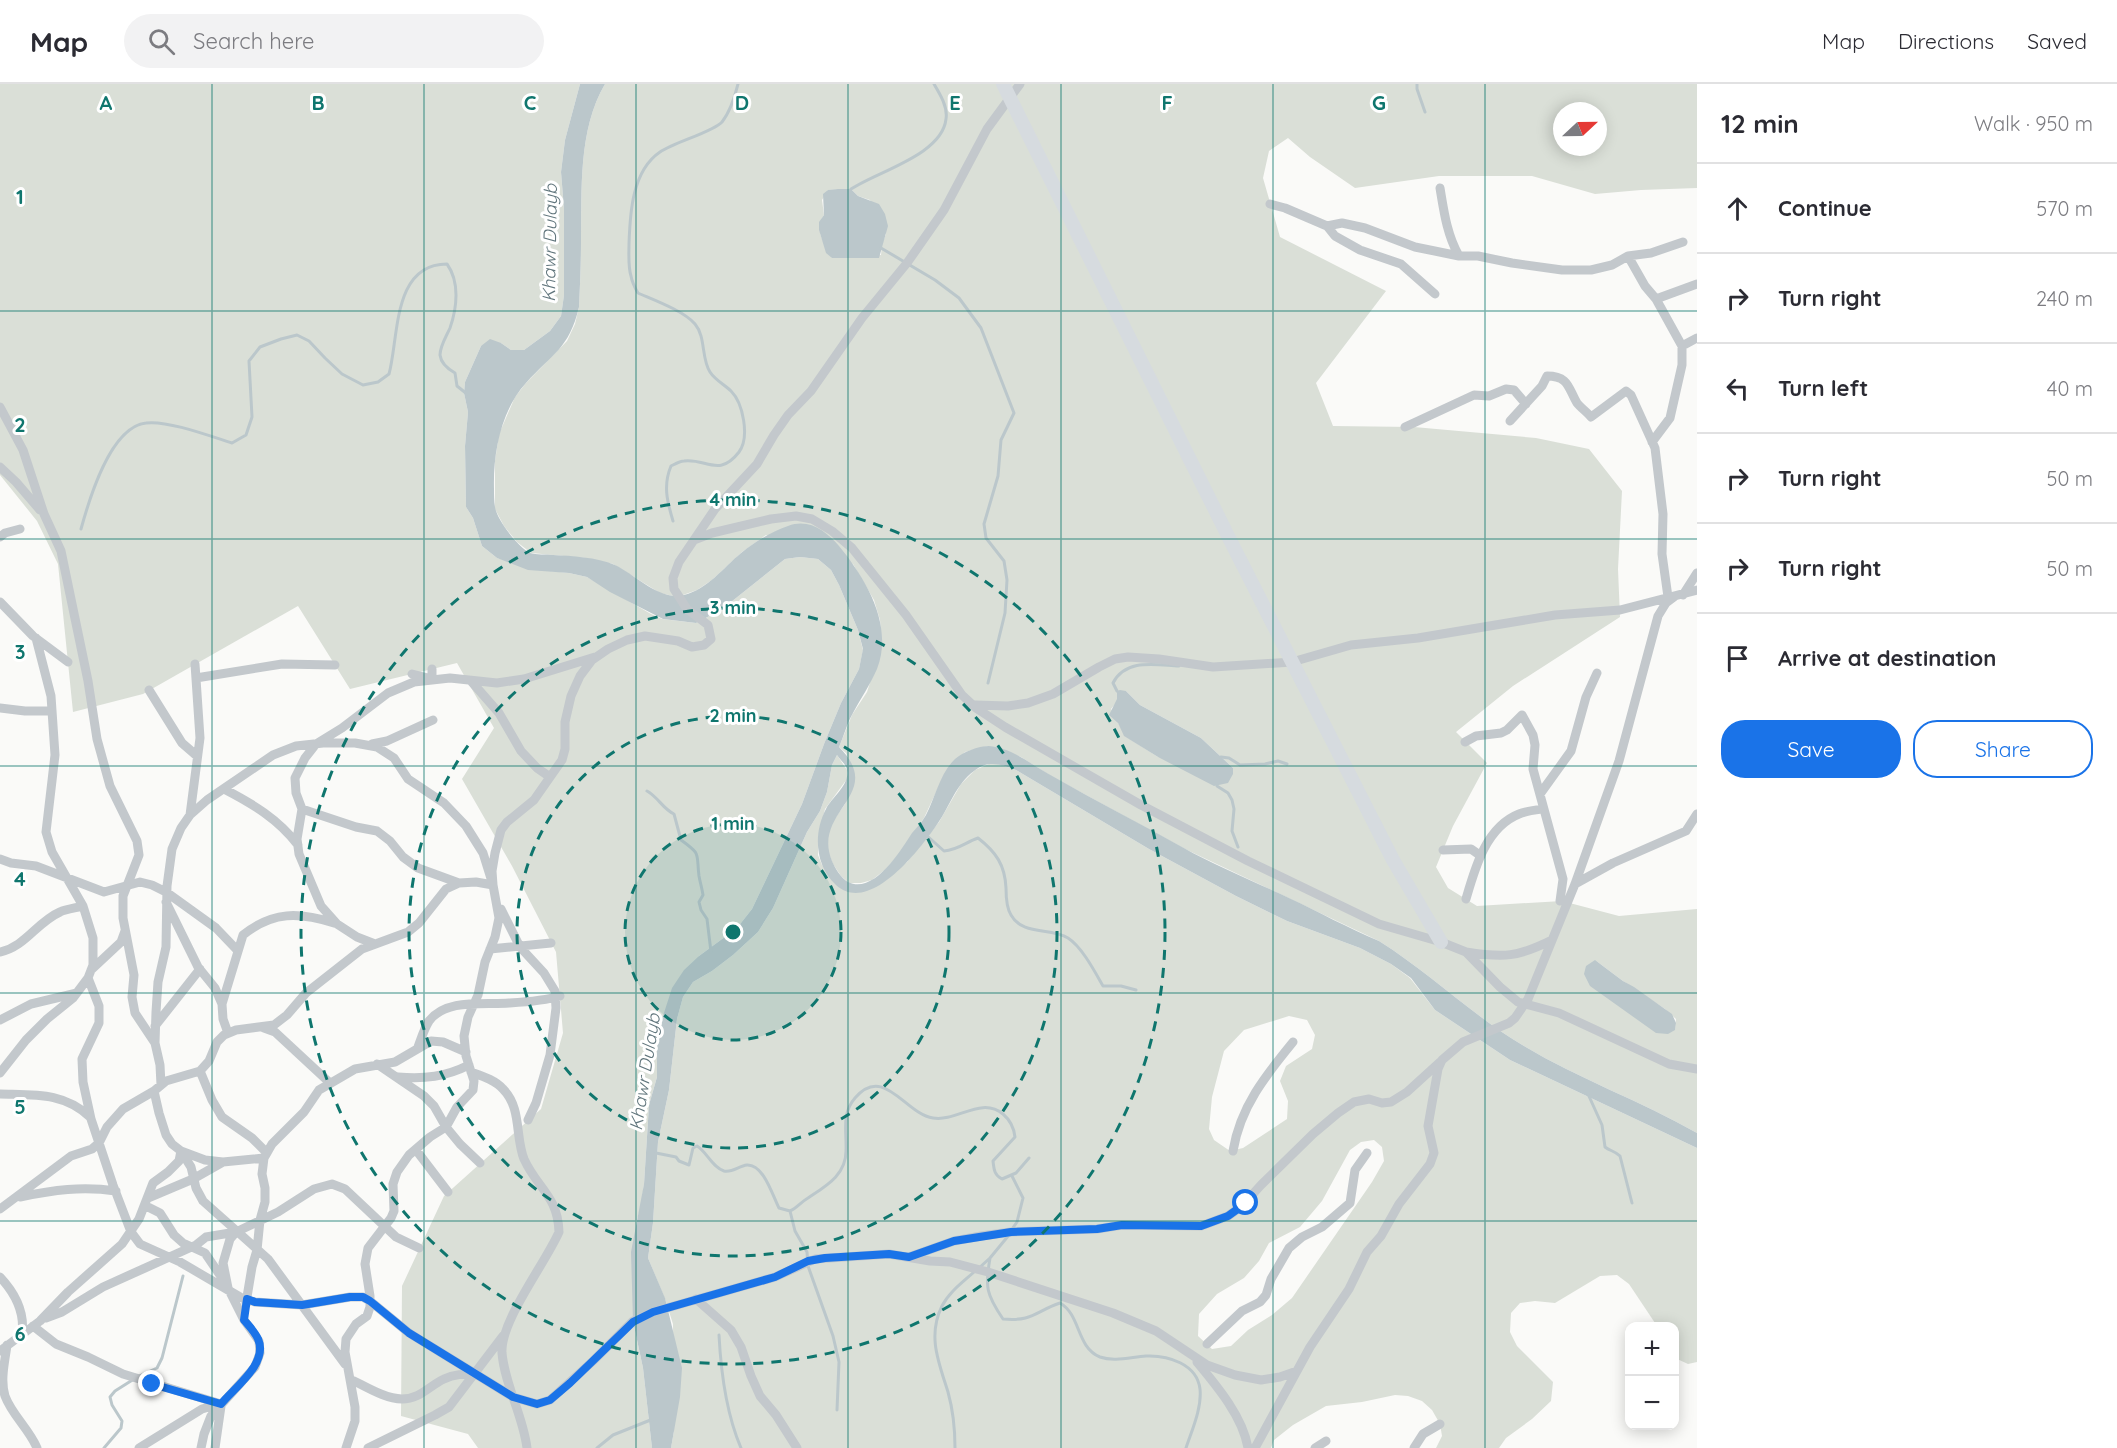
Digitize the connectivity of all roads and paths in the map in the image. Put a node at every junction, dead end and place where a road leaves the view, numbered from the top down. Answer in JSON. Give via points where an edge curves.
{"nodes":[{"id":1,"x":1003,"y":84,"type":"edge"},
{"id":2,"x":1020,"y":84,"type":"edge"},
{"id":3,"x":1010,"y":98,"type":"junction"},
{"id":4,"x":1440,"y":188,"type":"dead end"},
{"id":5,"x":1270,"y":204,"type":"dead end"},
{"id":6,"x":1327,"y":226,"type":"junction"},
{"id":7,"x":1683,"y":242,"type":"dead end"},
{"id":8,"x":1459,"y":256,"type":"junction"},
{"id":9,"x":1628,"y":256,"type":"junction"},
{"id":10,"x":1697,"y":284,"type":"edge"},
{"id":11,"x":1436,"y":294,"type":"dead end"},
{"id":12,"x":1656,"y":299,"type":"junction"},
{"id":13,"x":1697,"y":338,"type":"edge"},
{"id":14,"x":1682,"y":346,"type":"junction"},
{"id":15,"x":1526,"y":404,"type":"junction"},
{"id":16,"x":0,"y":406,"type":"edge"},
{"id":17,"x":1510,"y":421,"type":"dead end"},
{"id":18,"x":1405,"y":427,"type":"dead end"},
{"id":19,"x":1652,"y":442,"type":"junction"},
{"id":20,"x":0,"y":467,"type":"edge"},
{"id":21,"x":44,"y":514,"type":"junction"},
{"id":22,"x":20,"y":529,"type":"dead end"},
{"id":23,"x":0,"y":537,"type":"edge"},
{"id":24,"x":694,"y":540,"type":"junction"},
{"id":25,"x":1697,"y":573,"type":"edge"},
{"id":26,"x":1697,"y":590,"type":"edge"},
{"id":27,"x":1675,"y":596,"type":"junction"},
{"id":28,"x":0,"y":602,"type":"edge"},
{"id":29,"x":36,"y":638,"type":"junction"},
{"id":30,"x":597,"y":657,"type":"junction"},
{"id":31,"x":68,"y":662,"type":"dead end"},
{"id":32,"x":1292,"y":662,"type":"junction"},
{"id":33,"x":195,"y":664,"type":"dead end"},
{"id":34,"x":334,"y":665,"type":"dead end"},
{"id":35,"x":412,"y":674,"type":"dead end"},
{"id":36,"x":432,"y":674,"type":"junction"},
{"id":37,"x":1597,"y":674,"type":"dead end"},
{"id":38,"x":196,"y":678,"type":"junction"},
{"id":39,"x":471,"y":681,"type":"junction"},
{"id":40,"x":149,"y":690,"type":"dead end"},
{"id":41,"x":972,"y":704,"type":"junction"},
{"id":42,"x":0,"y":708,"type":"edge"},
{"id":43,"x":52,"y":711,"type":"junction"},
{"id":44,"x":433,"y":720,"type":"dead end"},
{"id":45,"x":1466,"y":742,"type":"dead end"},
{"id":46,"x":316,"y":744,"type":"junction"},
{"id":47,"x":367,"y":745,"type":"junction"},
{"id":48,"x":197,"y":756,"type":"junction"},
{"id":49,"x":550,"y":777,"type":"junction"},
{"id":50,"x":224,"y":789,"type":"junction"},
{"id":51,"x":1540,"y":794,"type":"junction"},
{"id":52,"x":302,"y":809,"type":"junction"},
{"id":53,"x":1543,"y":809,"type":"junction"},
{"id":54,"x":1697,"y":814,"type":"edge"},
{"id":55,"x":190,"y":815,"type":"junction"},
{"id":56,"x":298,"y":845,"type":"junction"},
{"id":57,"x":1443,"y":850,"type":"dead end"},
{"id":58,"x":1481,"y":855,"type":"junction"},
{"id":59,"x":0,"y":859,"type":"edge"},
{"id":60,"x":67,"y":878,"type":"junction"},
{"id":61,"x":459,"y":883,"type":"junction"},
{"id":62,"x":1575,"y":884,"type":"junction"},
{"id":63,"x":493,"y":885,"type":"junction"},
{"id":64,"x":126,"y":887,"type":"junction"},
{"id":65,"x":166,"y":897,"type":"junction"},
{"id":66,"x":1466,"y":899,"type":"dead end"},
{"id":67,"x":497,"y":901,"type":"junction"},
{"id":68,"x":1560,"y":902,"type":"dead end"},
{"id":69,"x":83,"y":906,"type":"junction"},
{"id":70,"x":337,"y":924,"type":"junction"},
{"id":71,"x":125,"y":929,"type":"junction"},
{"id":72,"x":1552,"y":940,"type":"junction"},
{"id":73,"x":1441,"y":942,"type":"junction"},
{"id":74,"x":551,"y":943,"type":"dead end"},
{"id":75,"x":375,"y":944,"type":"junction"},
{"id":76,"x":520,"y":947,"type":"junction"},
{"id":77,"x":490,"y":949,"type":"junction"},
{"id":78,"x":238,"y":951,"type":"junction"},
{"id":79,"x":0,"y":952,"type":"edge"},
{"id":80,"x":1466,"y":952,"type":"junction"},
{"id":81,"x":200,"y":969,"type":"junction"},
{"id":82,"x":90,"y":974,"type":"junction"},
{"id":83,"x":77,"y":993,"type":"junction"},
{"id":84,"x":558,"y":997,"type":"junction"},
{"id":85,"x":474,"y":1002,"type":"junction"},
{"id":86,"x":222,"y":1004,"type":"junction"},
{"id":87,"x":1525,"y":1004,"type":"junction"},
{"id":88,"x":0,"y":1020,"type":"edge"},
{"id":89,"x":155,"y":1026,"type":"junction"},
{"id":90,"x":261,"y":1027,"type":"junction"},
{"id":91,"x":228,"y":1033,"type":"junction"},
{"id":92,"x":1293,"y":1042,"type":"dead end"},
{"id":93,"x":155,"y":1043,"type":"junction"},
{"id":94,"x":418,"y":1047,"type":"junction"},
{"id":95,"x":466,"y":1052,"type":"junction"},
{"id":96,"x":1442,"y":1060,"type":"junction"},
{"id":97,"x":377,"y":1064,"type":"junction"},
{"id":98,"x":470,"y":1068,"type":"junction"},
{"id":99,"x":1697,"y":1068,"type":"edge"},
{"id":100,"x":200,"y":1071,"type":"junction"},
{"id":101,"x":0,"y":1073,"type":"edge"},
{"id":102,"x":396,"y":1077,"type":"junction"},
{"id":103,"x":330,"y":1083,"type":"junction"},
{"id":104,"x":158,"y":1088,"type":"junction"},
{"id":105,"x":0,"y":1094,"type":"edge"},
{"id":106,"x":91,"y":1119,"type":"junction"},
{"id":107,"x":528,"y":1120,"type":"dead end"},
{"id":108,"x":446,"y":1127,"type":"junction"},
{"id":109,"x":99,"y":1143,"type":"junction"},
{"id":110,"x":416,"y":1150,"type":"junction"},
{"id":111,"x":181,"y":1151,"type":"junction"},
{"id":112,"x":1233,"y":1151,"type":"dead end"},
{"id":113,"x":1367,"y":1153,"type":"dead end"},
{"id":114,"x":266,"y":1155,"type":"junction"},
{"id":115,"x":223,"y":1162,"type":"junction"},
{"id":116,"x":480,"y":1163,"type":"dead end"},
{"id":117,"x":194,"y":1179,"type":"junction"},
{"id":118,"x":116,"y":1191,"type":"junction"},
{"id":119,"x":448,"y":1192,"type":"dead end"},
{"id":120,"x":16,"y":1198,"type":"junction"},
{"id":121,"x":147,"y":1202,"type":"junction"},
{"id":122,"x":0,"y":1209,"type":"edge"},
{"id":123,"x":260,"y":1220,"type":"junction"},
{"id":124,"x":384,"y":1226,"type":"junction"},
{"id":125,"x":131,"y":1232,"type":"junction"},
{"id":126,"x":236,"y":1232,"type":"junction"},
{"id":127,"x":191,"y":1247,"type":"junction"},
{"id":128,"x":419,"y":1248,"type":"dead end"},
{"id":129,"x":257,"y":1250,"type":"junction"},
{"id":130,"x":169,"y":1256,"type":"junction"},
{"id":131,"x":909,"y":1257,"type":"junction"},
{"id":132,"x":0,"y":1277,"type":"edge"},
{"id":133,"x":229,"y":1290,"type":"junction"},
{"id":134,"x":247,"y":1299,"type":"junction"},
{"id":135,"x":696,"y":1299,"type":"junction"},
{"id":136,"x":370,"y":1301,"type":"junction"},
{"id":137,"x":302,"y":1305,"type":"junction"},
{"id":138,"x":244,"y":1320,"type":"junction"},
{"id":139,"x":37,"y":1323,"type":"junction"},
{"id":140,"x":506,"y":1331,"type":"junction"},
{"id":141,"x":22,"y":1334,"type":"junction"},
{"id":142,"x":1207,"y":1344,"type":"dead end"},
{"id":143,"x":4,"y":1348,"type":"edge"},
{"id":144,"x":1190,"y":1353,"type":"junction"},
{"id":145,"x":348,"y":1368,"type":"junction"},
{"id":146,"x":1298,"y":1371,"type":"junction"},
{"id":147,"x":476,"y":1374,"type":"junction"},
{"id":148,"x":350,"y":1379,"type":"junction"},
{"id":149,"x":513,"y":1397,"type":"junction"},
{"id":150,"x":221,"y":1404,"type":"junction"},
{"id":151,"x":1440,"y":1424,"type":"dead end"},
{"id":152,"x":1326,"y":1441,"type":"dead end"},
{"id":153,"x":37,"y":1448,"type":"edge"},
{"id":154,"x":139,"y":1448,"type":"edge"},
{"id":155,"x":201,"y":1448,"type":"edge"},
{"id":156,"x":215,"y":1448,"type":"edge"},
{"id":157,"x":346,"y":1448,"type":"edge"},
{"id":158,"x":368,"y":1448,"type":"edge"},
{"id":159,"x":527,"y":1448,"type":"edge"},
{"id":160,"x":797,"y":1448,"type":"edge"},
{"id":161,"x":1248,"y":1448,"type":"edge"},
{"id":162,"x":1255,"y":1448,"type":"edge"},
{"id":163,"x":1315,"y":1448,"type":"edge"},
{"id":164,"x":1414,"y":1448,"type":"edge"}],
"edges":[{"from":1,"to":3,"type":"main road"},
{"from":2,"to":3,"type":"street"},
{"from":3,"to":24,"type":"street","via":[[987,129],[944,210],[907,262],[811,391],[788,415],[757,464],[715,509]]},
{"from":3,"to":32,"type":"main road"},
{"from":4,"to":8,"type":"street","via":[[1451,244]]},
{"from":5,"to":6,"type":"street"},
{"from":6,"to":8,"type":"street","via":[[1342,223],[1365,228],[1415,248]]},
{"from":6,"to":11,"type":"street","via":[[1335,236],[1360,250],[1401,264]]},
{"from":7,"to":9,"type":"street"},
{"from":8,"to":9,"type":"street","via":[[1562,270],[1591,270]]},
{"from":9,"to":12,"type":"street"},
{"from":10,"to":12,"type":"street"},
{"from":12,"to":14,"type":"street"},
{"from":13,"to":14,"type":"street"},
{"from":14,"to":19,"type":"street","via":[[1682,365],[1670,418]]},
{"from":15,"to":17,"type":"street"},
{"from":15,"to":18,"type":"street","via":[[1514,390],[1474,395]]},
{"from":15,"to":19,"type":"street","via":[[1547,376],[1557,376],[1565,382],[1591,417],[1626,391]]},
{"from":16,"to":21,"type":"street","via":[[23,450]]},
{"from":19,"to":27,"type":"street","via":[[1663,514],[1662,554]]},
{"from":20,"to":21,"type":"street"},
{"from":21,"to":64,"type":"street","via":[[61,550],[97,739],[110,786],[137,841],[139,855]]},
{"from":22,"to":23,"type":"street"},
{"from":24,"to":30,"type":"street","via":[[679,562],[674,589],[687,609],[708,625],[711,639],[692,647],[645,636],[627,640]]},
{"from":24,"to":41,"type":"street","via":[[771,519],[812,519],[852,548]]},
{"from":25,"to":27,"type":"street"},
{"from":26,"to":27,"type":"street"},
{"from":27,"to":32,"type":"street","via":[[1620,610],[1555,615],[1351,645]]},
{"from":27,"to":62,"type":"street","via":[[1658,616],[1619,761]]},
{"from":28,"to":29,"type":"street"},
{"from":29,"to":31,"type":"street"},
{"from":29,"to":43,"type":"street"},
{"from":30,"to":39,"type":"street","via":[[524,679]]},
{"from":30,"to":49,"type":"street","via":[[580,676],[571,696],[562,760]]},
{"from":32,"to":41,"type":"street","via":[[1213,667],[1128,657],[1099,667],[1053,694],[1028,703]]},
{"from":32,"to":73,"type":"main road","via":[[1393,860]]},
{"from":33,"to":38,"type":"street"},
{"from":34,"to":38,"type":"street","via":[[282,663]]},
{"from":35,"to":36,"type":"street"},
{"from":36,"to":39,"type":"street"},
{"from":36,"to":46,"type":"street","via":[[388,693]]},
{"from":37,"to":51,"type":"street","via":[[1586,697],[1571,751]]},
{"from":38,"to":48,"type":"street","via":[[200,738]]},
{"from":39,"to":49,"type":"street","via":[[500,713],[521,751]]},
{"from":40,"to":48,"type":"street","via":[[182,743]]},
{"from":41,"to":73,"type":"street","via":[[1141,805],[1248,861],[1379,924]]},
{"from":42,"to":43,"type":"street"},
{"from":43,"to":60,"type":"street","via":[[55,755],[46,832]]},
{"from":44,"to":47,"type":"street","via":[[387,741]]},
{"from":45,"to":51,"type":"street","via":[[1476,736],[1501,734],[1522,715],[1533,735],[1533,769]]},
{"from":46,"to":47,"type":"street"},
{"from":46,"to":50,"type":"street","via":[[296,746],[273,755]]},
{"from":46,"to":52,"type":"street","via":[[296,778]]},
{"from":47,"to":63,"type":"street","via":[[394,758],[408,779],[444,803],[466,826],[483,853]]},
{"from":48,"to":55,"type":"street"},
{"from":49,"to":63,"type":"street","via":[[534,800],[501,830]]},
{"from":50,"to":55,"type":"street"},
{"from":50,"to":56,"type":"street","via":[[268,814]]},
{"from":51,"to":53,"type":"street"},
{"from":52,"to":56,"type":"street"},
{"from":52,"to":61,"type":"street","via":[[377,831],[418,868]]},
{"from":53,"to":58,"type":"street","via":[[1520,813],[1499,827]]},
{"from":53,"to":68,"type":"street","via":[[1563,879]]},
{"from":54,"to":62,"type":"street","via":[[1686,831]]},
{"from":55,"to":65,"type":"street","via":[[172,849]]},
{"from":56,"to":70,"type":"street","via":[[321,906]]},
{"from":57,"to":58,"type":"street","via":[[1471,849]]},
{"from":58,"to":66,"type":"street"},
{"from":59,"to":60,"type":"street","via":[[36,866]]},
{"from":60,"to":64,"type":"street","via":[[104,892]]},
{"from":60,"to":69,"type":"street"},
{"from":61,"to":63,"type":"street"},
{"from":61,"to":75,"type":"street","via":[[446,889],[408,932]]},
{"from":62,"to":72,"type":"street"},
{"from":63,"to":67,"type":"street"},
{"from":64,"to":65,"type":"street","via":[[140,882],[152,885]]},
{"from":64,"to":71,"type":"street"},
{"from":65,"to":78,"type":"street","via":[[216,928]]},
{"from":65,"to":81,"type":"street"},
{"from":65,"to":89,"type":"street","via":[[166,947],[158,982]]},
{"from":67,"to":76,"type":"street"},
{"from":67,"to":77,"type":"street","via":[[499,918]]},
{"from":69,"to":79,"type":"street","via":[[60,912],[23,942]]},
{"from":69,"to":82,"type":"street","via":[[93,938]]},
{"from":70,"to":75,"type":"street"},
{"from":70,"to":78,"type":"street","via":[[290,914],[266,920],[243,935]]},
{"from":71,"to":82,"type":"street","via":[[121,942]]},
{"from":71,"to":93,"type":"street","via":[[134,975],[135,1013]]},
{"from":72,"to":80,"type":"street","via":[[1514,956]]},
{"from":72,"to":87,"type":"street"},
{"from":73,"to":80,"type":"street"},
{"from":74,"to":76,"type":"street"},
{"from":75,"to":90,"type":"street","via":[[362,949],[306,993],[274,1025]]},
{"from":76,"to":77,"type":"street"},
{"from":76,"to":84,"type":"street"},
{"from":77,"to":85,"type":"street"},
{"from":78,"to":86,"type":"street"},
{"from":80,"to":87,"type":"street","via":[[1500,987]]},
{"from":81,"to":86,"type":"street"},
{"from":81,"to":89,"type":"street"},
{"from":82,"to":83,"type":"street"},
{"from":82,"to":106,"type":"street","via":[[99,1006],[99,1023],[82,1059]]},
{"from":83,"to":88,"type":"street","via":[[31,1004]]},
{"from":83,"to":101,"type":"street","via":[[26,1040]]},
{"from":84,"to":85,"type":"street","via":[[508,1004]]},
{"from":84,"to":107,"type":"street","via":[[550,1055]]},
{"from":85,"to":94,"type":"street","via":[[442,1011],[430,1020]]},
{"from":85,"to":95,"type":"street","via":[[468,1017]]},
{"from":86,"to":91,"type":"street"},
{"from":87,"to":96,"type":"street","via":[[1509,1023],[1463,1042]]},
{"from":87,"to":99,"type":"street","via":[[1558,1013],[1669,1064]]},
{"from":89,"to":93,"type":"street"},
{"from":90,"to":91,"type":"street"},
{"from":90,"to":103,"type":"street","via":[[275,1032]]},
{"from":91,"to":100,"type":"street","via":[[217,1042]]},
{"from":92,"to":112,"type":"street","via":[[1250,1098]]},
{"from":93,"to":104,"type":"street","via":[[160,1065]]},
{"from":94,"to":95,"type":"street","via":[[431,1041],[443,1042]]},
{"from":94,"to":97,"type":"street","via":[[395,1062]]},
{"from":95,"to":98,"type":"street"},
{"from":96,"to":131,"type":"street","via":[[1391,1102],[1354,1102],[1338,1113],[1242,1206],[1201,1226],[1122,1225],[1011,1232],[954,1241]]},
{"from":96,"to":146,"type":"street","via":[[1428,1126],[1434,1153],[1430,1164],[1367,1252]]},
{"from":97,"to":102,"type":"street"},
{"from":97,"to":103,"type":"street","via":[[355,1069]]},
{"from":98,"to":102,"type":"street","via":[[439,1077]]},
{"from":98,"to":108,"type":"street","via":[[473,1090]]},
{"from":98,"to":140,"type":"street","via":[[505,1089],[517,1119],[523,1156],[555,1206],[558,1218],[559,1232]]},
{"from":100,"to":104,"type":"street","via":[[166,1081]]},
{"from":100,"to":114,"type":"street","via":[[222,1117],[252,1138]]},
{"from":102,"to":108,"type":"street","via":[[434,1106]]},
{"from":103,"to":114,"type":"street","via":[[319,1090]]},
{"from":104,"to":109,"type":"street","via":[[123,1109]]},
{"from":104,"to":111,"type":"street","via":[[159,1113],[166,1135]]},
{"from":105,"to":106,"type":"street","via":[[58,1098],[78,1105]]},
{"from":106,"to":109,"type":"street"},
{"from":108,"to":110,"type":"street"},
{"from":108,"to":116,"type":"street"},
{"from":109,"to":118,"type":"street"},
{"from":109,"to":120,"type":"street","via":[[71,1156]]},
{"from":110,"to":119,"type":"street"},
{"from":110,"to":124,"type":"street","via":[[397,1172],[393,1184],[394,1211]]},
{"from":111,"to":115,"type":"street"},
{"from":111,"to":117,"type":"street"},
{"from":111,"to":121,"type":"street","via":[[179,1161],[153,1183]]},
{"from":113,"to":142,"type":"street","via":[[1355,1170],[1350,1203],[1289,1248],[1266,1295],[1242,1311]]},
{"from":114,"to":115,"type":"street"},
{"from":114,"to":123,"type":"street","via":[[262,1174],[265,1202]]},
{"from":115,"to":117,"type":"street"},
{"from":117,"to":121,"type":"street"},
{"from":117,"to":126,"type":"street","via":[[203,1201]]},
{"from":118,"to":120,"type":"street","via":[[64,1188]]},
{"from":118,"to":125,"type":"street"},
{"from":120,"to":122,"type":"street"},
{"from":121,"to":125,"type":"street"},
{"from":121,"to":127,"type":"street","via":[[160,1213],[174,1235]]},
{"from":123,"to":124,"type":"street","via":[[314,1189],[332,1184],[345,1189]]},
{"from":123,"to":126,"type":"street"},
{"from":123,"to":129,"type":"street"},
{"from":124,"to":128,"type":"street"},
{"from":124,"to":136,"type":"street","via":[[368,1248],[364,1264]]},
{"from":125,"to":130,"type":"street","via":[[140,1244]]},
{"from":125,"to":139,"type":"street","via":[[122,1245]]},
{"from":126,"to":127,"type":"street","via":[[206,1237]]},
{"from":126,"to":129,"type":"street"},
{"from":126,"to":133,"type":"street","via":[[223,1263]]},
{"from":127,"to":130,"type":"street"},
{"from":127,"to":133,"type":"street","via":[[205,1253]]},
{"from":129,"to":134,"type":"street"},
{"from":129,"to":137,"type":"street"},
{"from":130,"to":133,"type":"street"},
{"from":130,"to":139,"type":"street"},
{"from":131,"to":135,"type":"street","via":[[889,1254],[815,1259],[775,1277]]},
{"from":131,"to":144,"type":"street","via":[[950,1262],[1070,1298],[1156,1331]]},
{"from":132,"to":141,"type":"street","via":[[20,1306]]},
{"from":133,"to":134,"type":"street"},
{"from":133,"to":138,"type":"street"},
{"from":134,"to":137,"type":"street"},
{"from":134,"to":138,"type":"street"},
{"from":135,"to":149,"type":"street","via":[[633,1322],[550,1400],[537,1404]]},
{"from":135,"to":160,"type":"street","via":[[731,1330],[760,1396]]},
{"from":136,"to":137,"type":"street","via":[[350,1297]]},
{"from":136,"to":145,"type":"street","via":[[367,1316],[346,1339]]},
{"from":136,"to":147,"type":"street","via":[[409,1333]]},
{"from":137,"to":145,"type":"street"},
{"from":138,"to":150,"type":"street","via":[[260,1341],[260,1353],[255,1367]]},
{"from":139,"to":141,"type":"street"},
{"from":139,"to":150,"type":"street","via":[[56,1344],[123,1374]]},
{"from":140,"to":147,"type":"street"},
{"from":140,"to":149,"type":"street","via":[[502,1351]]},
{"from":141,"to":143,"type":"street"},
{"from":143,"to":153,"type":"street","via":[[5,1396]]},
{"from":144,"to":146,"type":"street","via":[[1207,1365],[1261,1380]]},
{"from":144,"to":161,"type":"street","via":[[1240,1424]]},
{"from":145,"to":148,"type":"street"},
{"from":146,"to":162,"type":"street"},
{"from":147,"to":148,"type":"street","via":[[455,1375],[415,1397],[401,1399]]},
{"from":147,"to":149,"type":"street"},
{"from":147,"to":158,"type":"street","via":[[449,1407]]},
{"from":148,"to":157,"type":"street","via":[[355,1422]]},
{"from":149,"to":159,"type":"street"},
{"from":150,"to":154,"type":"street","via":[[202,1409]]},
{"from":150,"to":155,"type":"street","via":[[211,1416]]},
{"from":150,"to":156,"type":"street"},
{"from":151,"to":164,"type":"street","via":[[1423,1434]]},
{"from":152,"to":163,"type":"street"}]}
